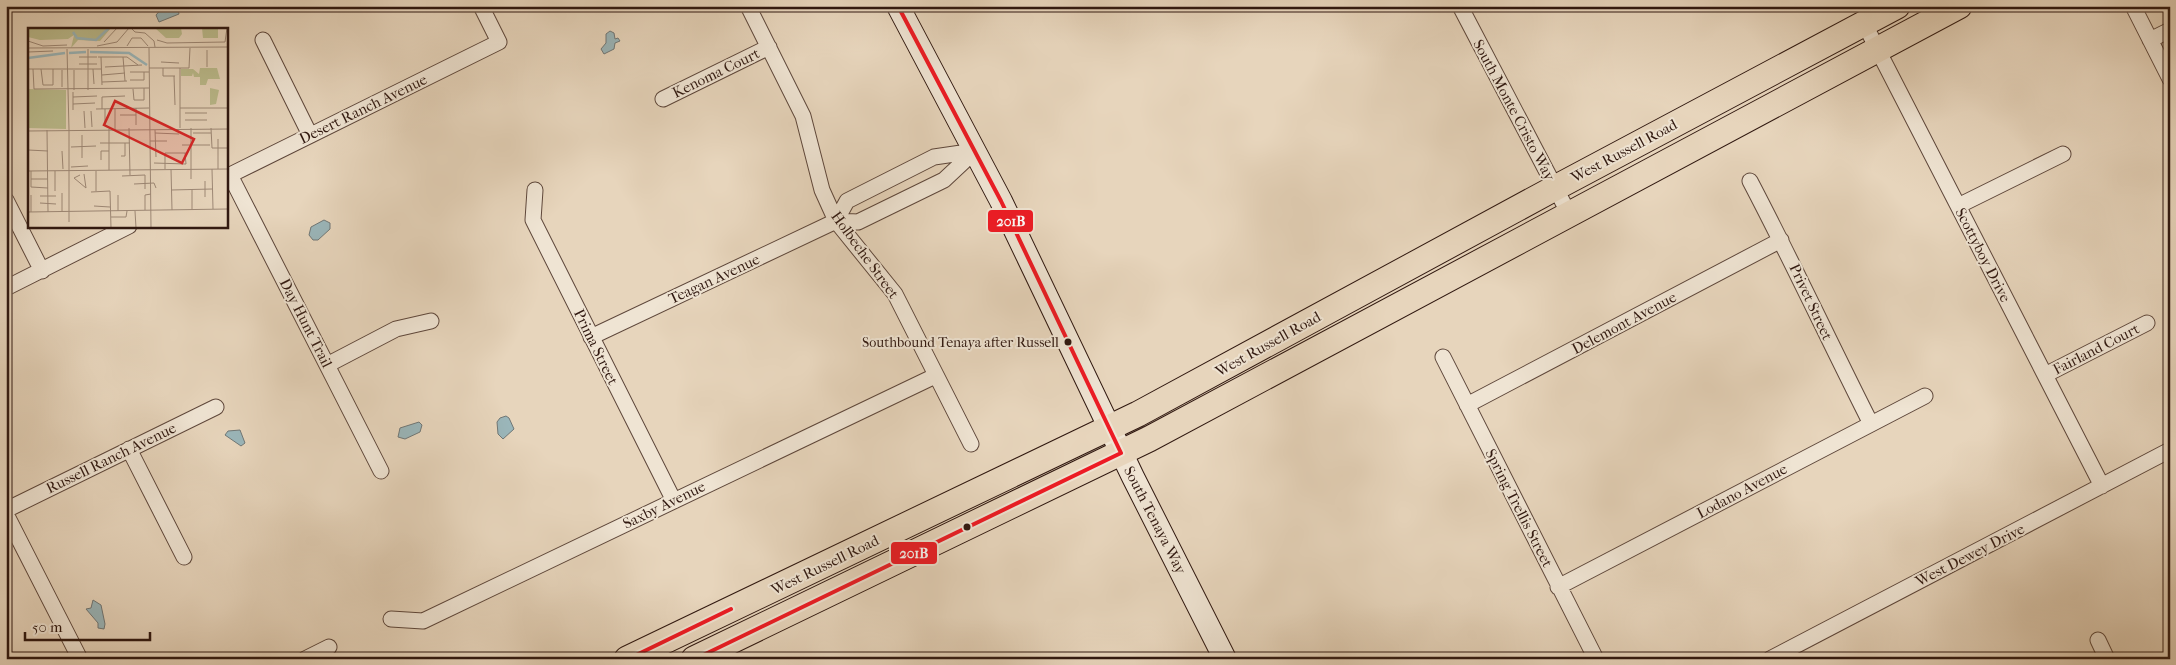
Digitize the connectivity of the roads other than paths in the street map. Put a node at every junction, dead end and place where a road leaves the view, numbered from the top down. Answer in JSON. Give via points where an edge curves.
{"nodes":[{"id":1,"x":482,"y":6,"type":"edge"},
{"id":2,"x":748,"y":6,"type":"edge"},
{"id":3,"x":898,"y":6,"type":"edge"},
{"id":4,"x":1460,"y":6,"type":"edge"},
{"id":5,"x":1896,"y":6,"type":"edge"},
{"id":6,"x":1960,"y":6,"type":"edge"},
{"id":7,"x":2133,"y":6,"type":"edge"},
{"id":8,"x":1864,"y":23,"type":"junction"},
{"id":9,"x":2170,"y":30,"type":"edge"},
{"id":10,"x":263,"y":40,"type":"dead end"},
{"id":11,"x":2150,"y":40,"type":"junction"},
{"id":12,"x":769,"y":47,"type":"junction"},
{"id":13,"x":1878,"y":50,"type":"junction"},
{"id":14,"x":2170,"y":79,"type":"edge"},
{"id":15,"x":663,"y":99,"type":"dead end"},
{"id":16,"x":310,"y":136,"type":"junction"},
{"id":17,"x":975,"y":152,"type":"junction"},
{"id":18,"x":2063,"y":154,"type":"dead end"},
{"id":19,"x":228,"y":176,"type":"edge"},
{"id":20,"x":1750,"y":181,"type":"dead end"},
{"id":21,"x":1555,"y":188,"type":"junction"},
{"id":22,"x":534,"y":190,"type":"dead end"},
{"id":23,"x":6,"y":200,"type":"edge"},
{"id":24,"x":1958,"y":206,"type":"junction"},
{"id":25,"x":1569,"y":214,"type":"junction"},
{"id":26,"x":836,"y":221,"type":"junction"},
{"id":27,"x":125,"y":228,"type":"edge"},
{"id":28,"x":1781,"y":240,"type":"junction"},
{"id":29,"x":42,"y":271,"type":"junction"},
{"id":30,"x":6,"y":288,"type":"edge"},
{"id":31,"x":431,"y":321,"type":"dead end"},
{"id":32,"x":2147,"y":323,"type":"dead end"},
{"id":33,"x":591,"y":337,"type":"junction"},
{"id":34,"x":1443,"y":357,"type":"dead end"},
{"id":35,"x":328,"y":365,"type":"junction"},
{"id":36,"x":2045,"y":375,"type":"junction"},
{"id":37,"x":935,"y":376,"type":"junction"},
{"id":38,"x":1925,"y":396,"type":"dead end"},
{"id":39,"x":1467,"y":406,"type":"junction"},
{"id":40,"x":216,"y":407,"type":"dead end"},
{"id":41,"x":1871,"y":424,"type":"junction"},
{"id":42,"x":1110,"y":428,"type":"junction"},
{"id":43,"x":971,"y":444,"type":"dead end"},
{"id":44,"x":129,"y":449,"type":"junction"},
{"id":45,"x":2170,"y":450,"type":"edge"},
{"id":46,"x":1121,"y":453,"type":"junction"},
{"id":47,"x":382,"y":471,"type":"dead end"},
{"id":48,"x":2102,"y":486,"type":"junction"},
{"id":49,"x":674,"y":501,"type":"junction"},
{"id":50,"x":6,"y":510,"type":"edge"},
{"id":51,"x":6,"y":514,"type":"edge"},
{"id":52,"x":184,"y":557,"type":"dead end"},
{"id":53,"x":1558,"y":587,"type":"junction"},
{"id":54,"x":391,"y":619,"type":"dead end"},
{"id":55,"x":2098,"y":640,"type":"dead end"},
{"id":56,"x":328,"y":647,"type":"dead end"},
{"id":57,"x":80,"y":659,"type":"edge"},
{"id":58,"x":305,"y":659,"type":"edge"},
{"id":59,"x":628,"y":659,"type":"edge"},
{"id":60,"x":694,"y":659,"type":"edge"},
{"id":61,"x":1224,"y":659,"type":"edge"},
{"id":62,"x":1596,"y":659,"type":"edge"},
{"id":63,"x":1770,"y":659,"type":"edge"},
{"id":64,"x":2107,"y":659,"type":"edge"}],
"edges":[{"from":1,"to":16,"type":"street","name":"Desert Ranch Avenue","via":[[499,42]]},
{"from":2,"to":12,"type":"street","name":"Holbeche Street"},
{"from":3,"to":17,"type":"street","name":"South Tenaya Way"},
{"from":4,"to":21,"type":"street","name":"South Monte Cristo Way"},
{"from":5,"to":8,"type":"main road","name":"West Russell Road"},
{"from":6,"to":13,"type":"main road","name":"West Russell Road"},
{"from":7,"to":11,"type":"street"},
{"from":8,"to":13,"type":"street","name":"Scottyboy Drive"},
{"from":8,"to":21,"type":"main road","name":"West Russell Road"},
{"from":9,"to":11,"type":"street"},
{"from":10,"to":16,"type":"street"},
{"from":11,"to":14,"type":"street"},
{"from":12,"to":15,"type":"street","name":"Kenoma Court"},
{"from":12,"to":26,"type":"street","name":"Holbeche Street","via":[[803,116],[822,190]]},
{"from":13,"to":24,"type":"street","name":"Scottyboy Drive"},
{"from":13,"to":25,"type":"main road","name":"West Russell Road"},
{"from":16,"to":19,"type":"street","name":"Desert Ranch Avenue"},
{"from":17,"to":26,"type":"street","name":"Teagan Avenue","via":[[944,180],[926,189],[858,222]]},
{"from":17,"to":26,"type":"street","via":[[934,157],[847,201]]},
{"from":17,"to":42,"type":"street","name":"South Tenaya Way"},
{"from":18,"to":24,"type":"street"},
{"from":19,"to":35,"type":"street","name":"Day Hunt Trail"},
{"from":20,"to":28,"type":"street","name":"Privet Street"},
{"from":21,"to":25,"type":"street","name":"South Monte Cristo Way"},
{"from":21,"to":42,"type":"main road","name":"West Russell Road"},
{"from":22,"to":33,"type":"street","name":"Prima Street","via":[[533,220]]},
{"from":23,"to":29,"type":"street"},
{"from":24,"to":36,"type":"street","name":"Scottyboy Drive"},
{"from":25,"to":46,"type":"main road","name":"West Russell Road"},
{"from":26,"to":33,"type":"street","name":"Teagan Avenue"},
{"from":26,"to":37,"type":"street","name":"Holbeche Street","via":[[895,294]]},
{"from":27,"to":29,"type":"street"},
{"from":28,"to":39,"type":"street","name":"Delemont Avenue"},
{"from":28,"to":41,"type":"street","name":"Privet Street"},
{"from":29,"to":30,"type":"street"},
{"from":31,"to":35,"type":"street","via":[[396,329]]},
{"from":32,"to":36,"type":"street","name":"Fairland Court"},
{"from":33,"to":49,"type":"street","name":"Prima Street"},
{"from":34,"to":39,"type":"street","name":"Spring Trellis Street"},
{"from":35,"to":47,"type":"street","name":"Day Hunt Trail"},
{"from":36,"to":48,"type":"street","name":"Scottyboy Drive"},
{"from":37,"to":43,"type":"street","name":"Holbeche Street"},
{"from":37,"to":49,"type":"street","name":"Saxby Avenue"},
{"from":38,"to":41,"type":"street","name":"Lodano Avenue"},
{"from":39,"to":53,"type":"street","name":"Spring Trellis Street"},
{"from":40,"to":44,"type":"street","name":"Russell Ranch Avenue"},
{"from":41,"to":53,"type":"street","name":"Lodano Avenue"},
{"from":42,"to":46,"type":"street","name":"South Tenaya Way"},
{"from":42,"to":59,"type":"main road","name":"West Russell Road"},
{"from":44,"to":50,"type":"street","name":"Russell Ranch Avenue"},
{"from":44,"to":52,"type":"street"},
{"from":45,"to":48,"type":"street","name":"West Dewey Drive"},
{"from":46,"to":60,"type":"main road","name":"West Russell Road"},
{"from":46,"to":61,"type":"street","name":"South Tenaya Way"},
{"from":48,"to":63,"type":"street","name":"West Dewey Drive"},
{"from":49,"to":54,"type":"street","name":"Saxby Avenue","via":[[423,621]]},
{"from":51,"to":57,"type":"street"},
{"from":53,"to":62,"type":"street","name":"Spring Trellis Street"},
{"from":55,"to":64,"type":"street"},
{"from":56,"to":58,"type":"street"}]}
